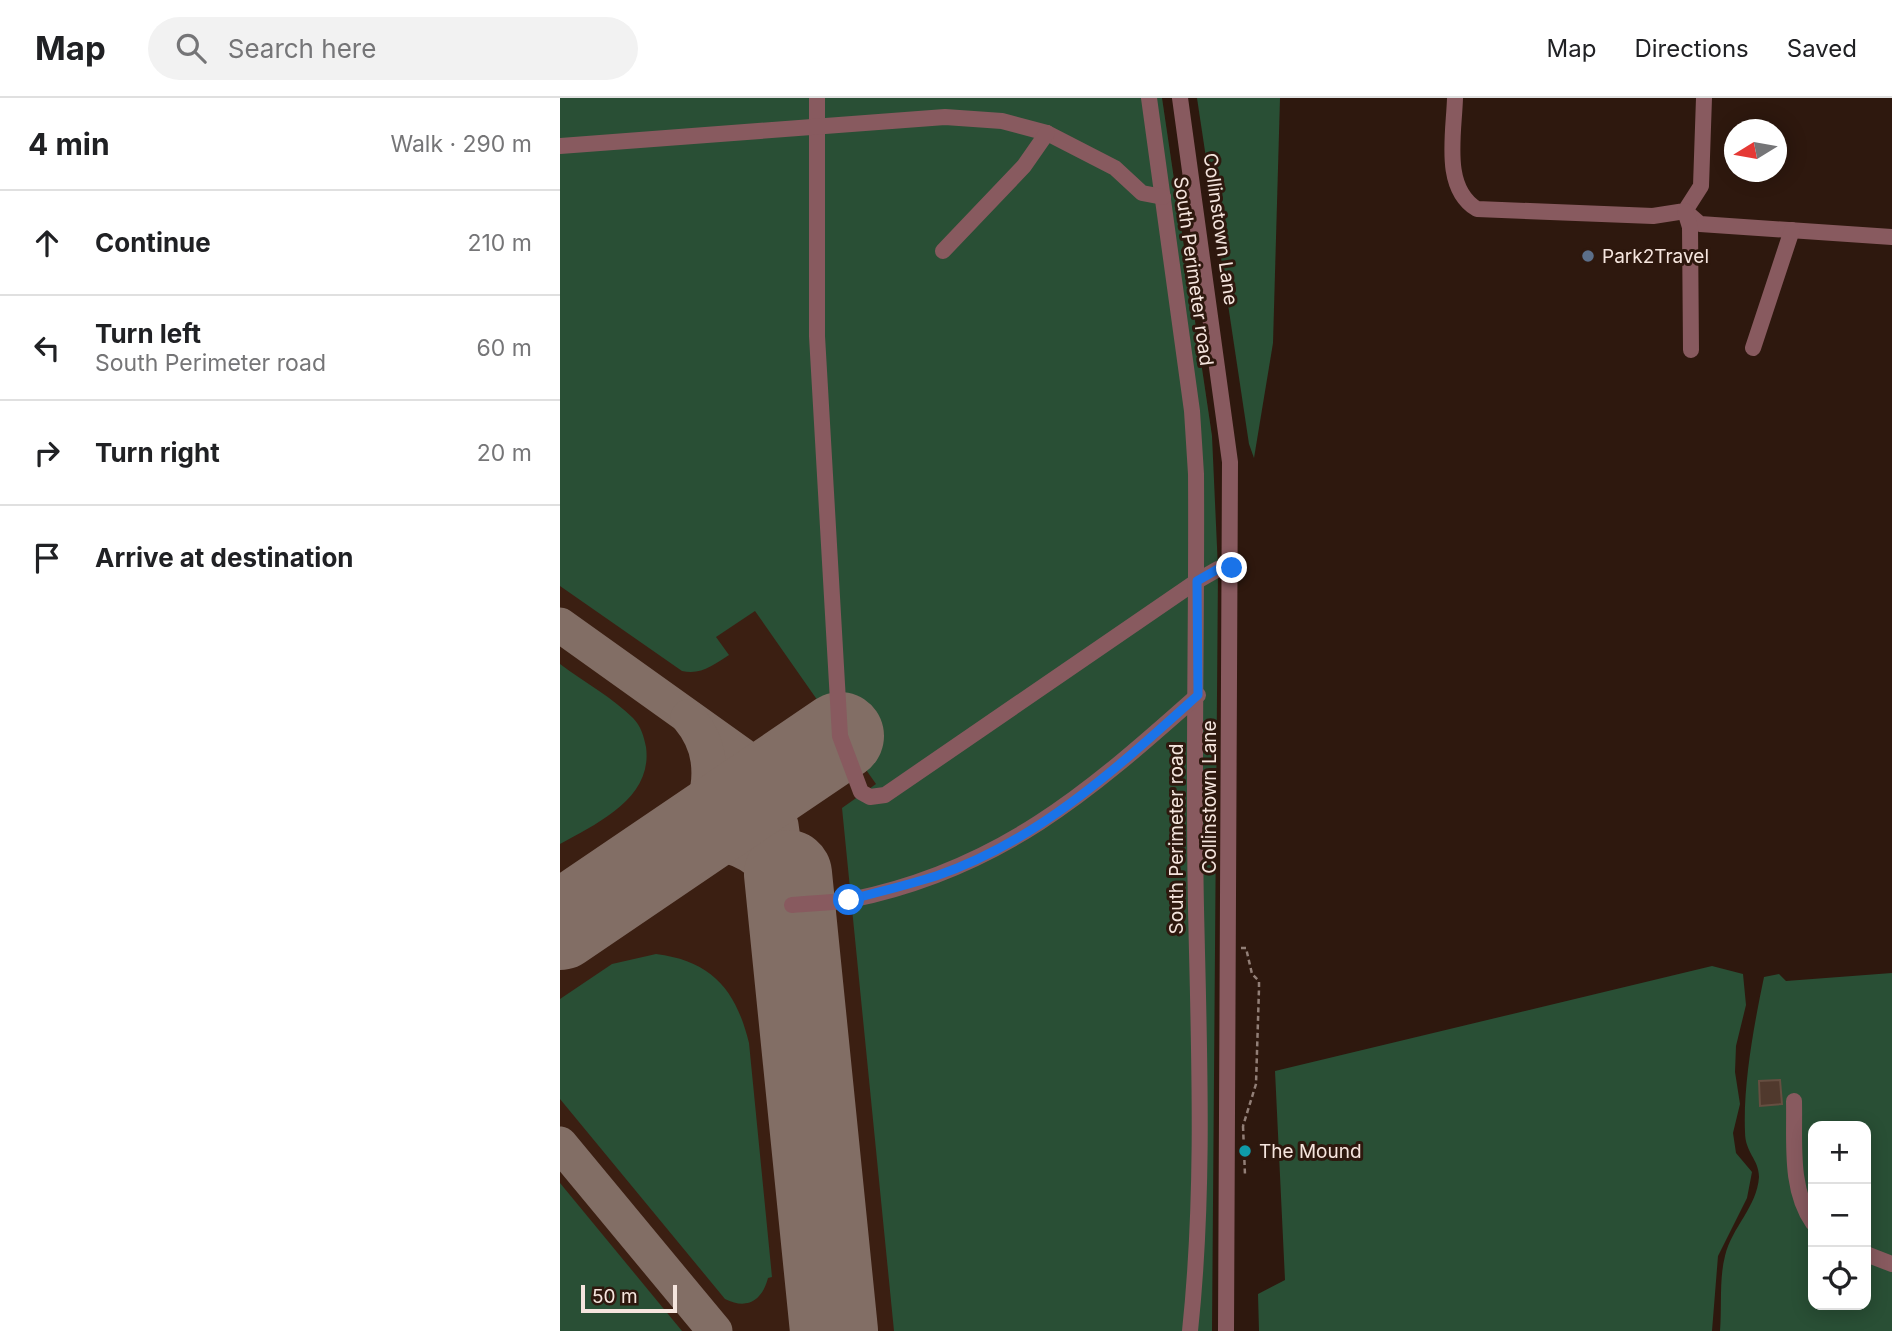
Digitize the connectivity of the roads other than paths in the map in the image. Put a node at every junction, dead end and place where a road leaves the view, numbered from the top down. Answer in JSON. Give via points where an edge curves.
{"nodes":[{"id":1,"x":817,"y":98,"type":"edge"},
{"id":2,"x":1149,"y":98,"type":"edge"},
{"id":3,"x":1180,"y":98,"type":"edge"},
{"id":4,"x":1455,"y":98,"type":"edge"},
{"id":5,"x":1704,"y":98,"type":"edge"},
{"id":6,"x":817,"y":125,"type":"junction"},
{"id":7,"x":1046,"y":133,"type":"junction"},
{"id":8,"x":560,"y":146,"type":"edge"},
{"id":9,"x":1163,"y":197,"type":"junction"},
{"id":10,"x":1685,"y":211,"type":"junction"},
{"id":11,"x":1792,"y":230,"type":"junction"},
{"id":12,"x":1892,"y":237,"type":"edge"},
{"id":13,"x":943,"y":251,"type":"dead end"},
{"id":14,"x":1753,"y":348,"type":"dead end"},
{"id":15,"x":1691,"y":350,"type":"dead end"},
{"id":16,"x":1232,"y":568,"type":"junction"},
{"id":17,"x":1197,"y":581,"type":"junction"},
{"id":18,"x":1198,"y":695,"type":"junction"},
{"id":19,"x":792,"y":905,"type":"dead end"},
{"id":20,"x":1794,"y":1101,"type":"dead end"},
{"id":21,"x":1808,"y":1216,"type":"edge"},
{"id":22,"x":1871,"y":1256,"type":"edge"},
{"id":23,"x":1892,"y":1264,"type":"edge"},
{"id":24,"x":1190,"y":1331,"type":"edge"},
{"id":25,"x":1226,"y":1331,"type":"edge"}],
"edges":[{"from":1,"to":6,"type":"street"},
{"from":2,"to":9,"type":"street","name":"South Perimeter road"},
{"from":3,"to":16,"type":"street","name":"Collinstown Lane","via":[[1223,394]]},
{"from":4,"to":10,"type":"street","via":[[1455,178],[1460,195],[1477,209],[1653,216]]},
{"from":5,"to":10,"type":"street","via":[[1702,178]]},
{"from":6,"to":7,"type":"street","via":[[945,117],[1002,121]]},
{"from":6,"to":8,"type":"street"},
{"from":6,"to":17,"type":"street","via":[[817,336],[839,736],[861,792],[870,797],[885,795]]},
{"from":7,"to":9,"type":"street","via":[[1115,169],[1142,193]]},
{"from":7,"to":13,"type":"street","via":[[1024,166]]},
{"from":9,"to":17,"type":"street","name":"South Perimeter road","via":[[1192,411]]},
{"from":10,"to":11,"type":"street","via":[[1699,224]]},
{"from":10,"to":15,"type":"street","via":[[1690,227]]},
{"from":11,"to":12,"type":"street"},
{"from":11,"to":14,"type":"street"},
{"from":16,"to":17,"type":"street","via":[[1218,569]]},
{"from":16,"to":25,"type":"street","name":"Collinstown Lane"},
{"from":17,"to":18,"type":"street","name":"South Perimeter road"},
{"from":18,"to":19,"type":"street","via":[[1117,767],[1014,841],[938,875],[849,900]]},
{"from":18,"to":24,"type":"street","name":"South Perimeter road","via":[[1200,1165]]},
{"from":20,"to":21,"type":"street","via":[[1796,1176]]},
{"from":22,"to":23,"type":"street"}]}
